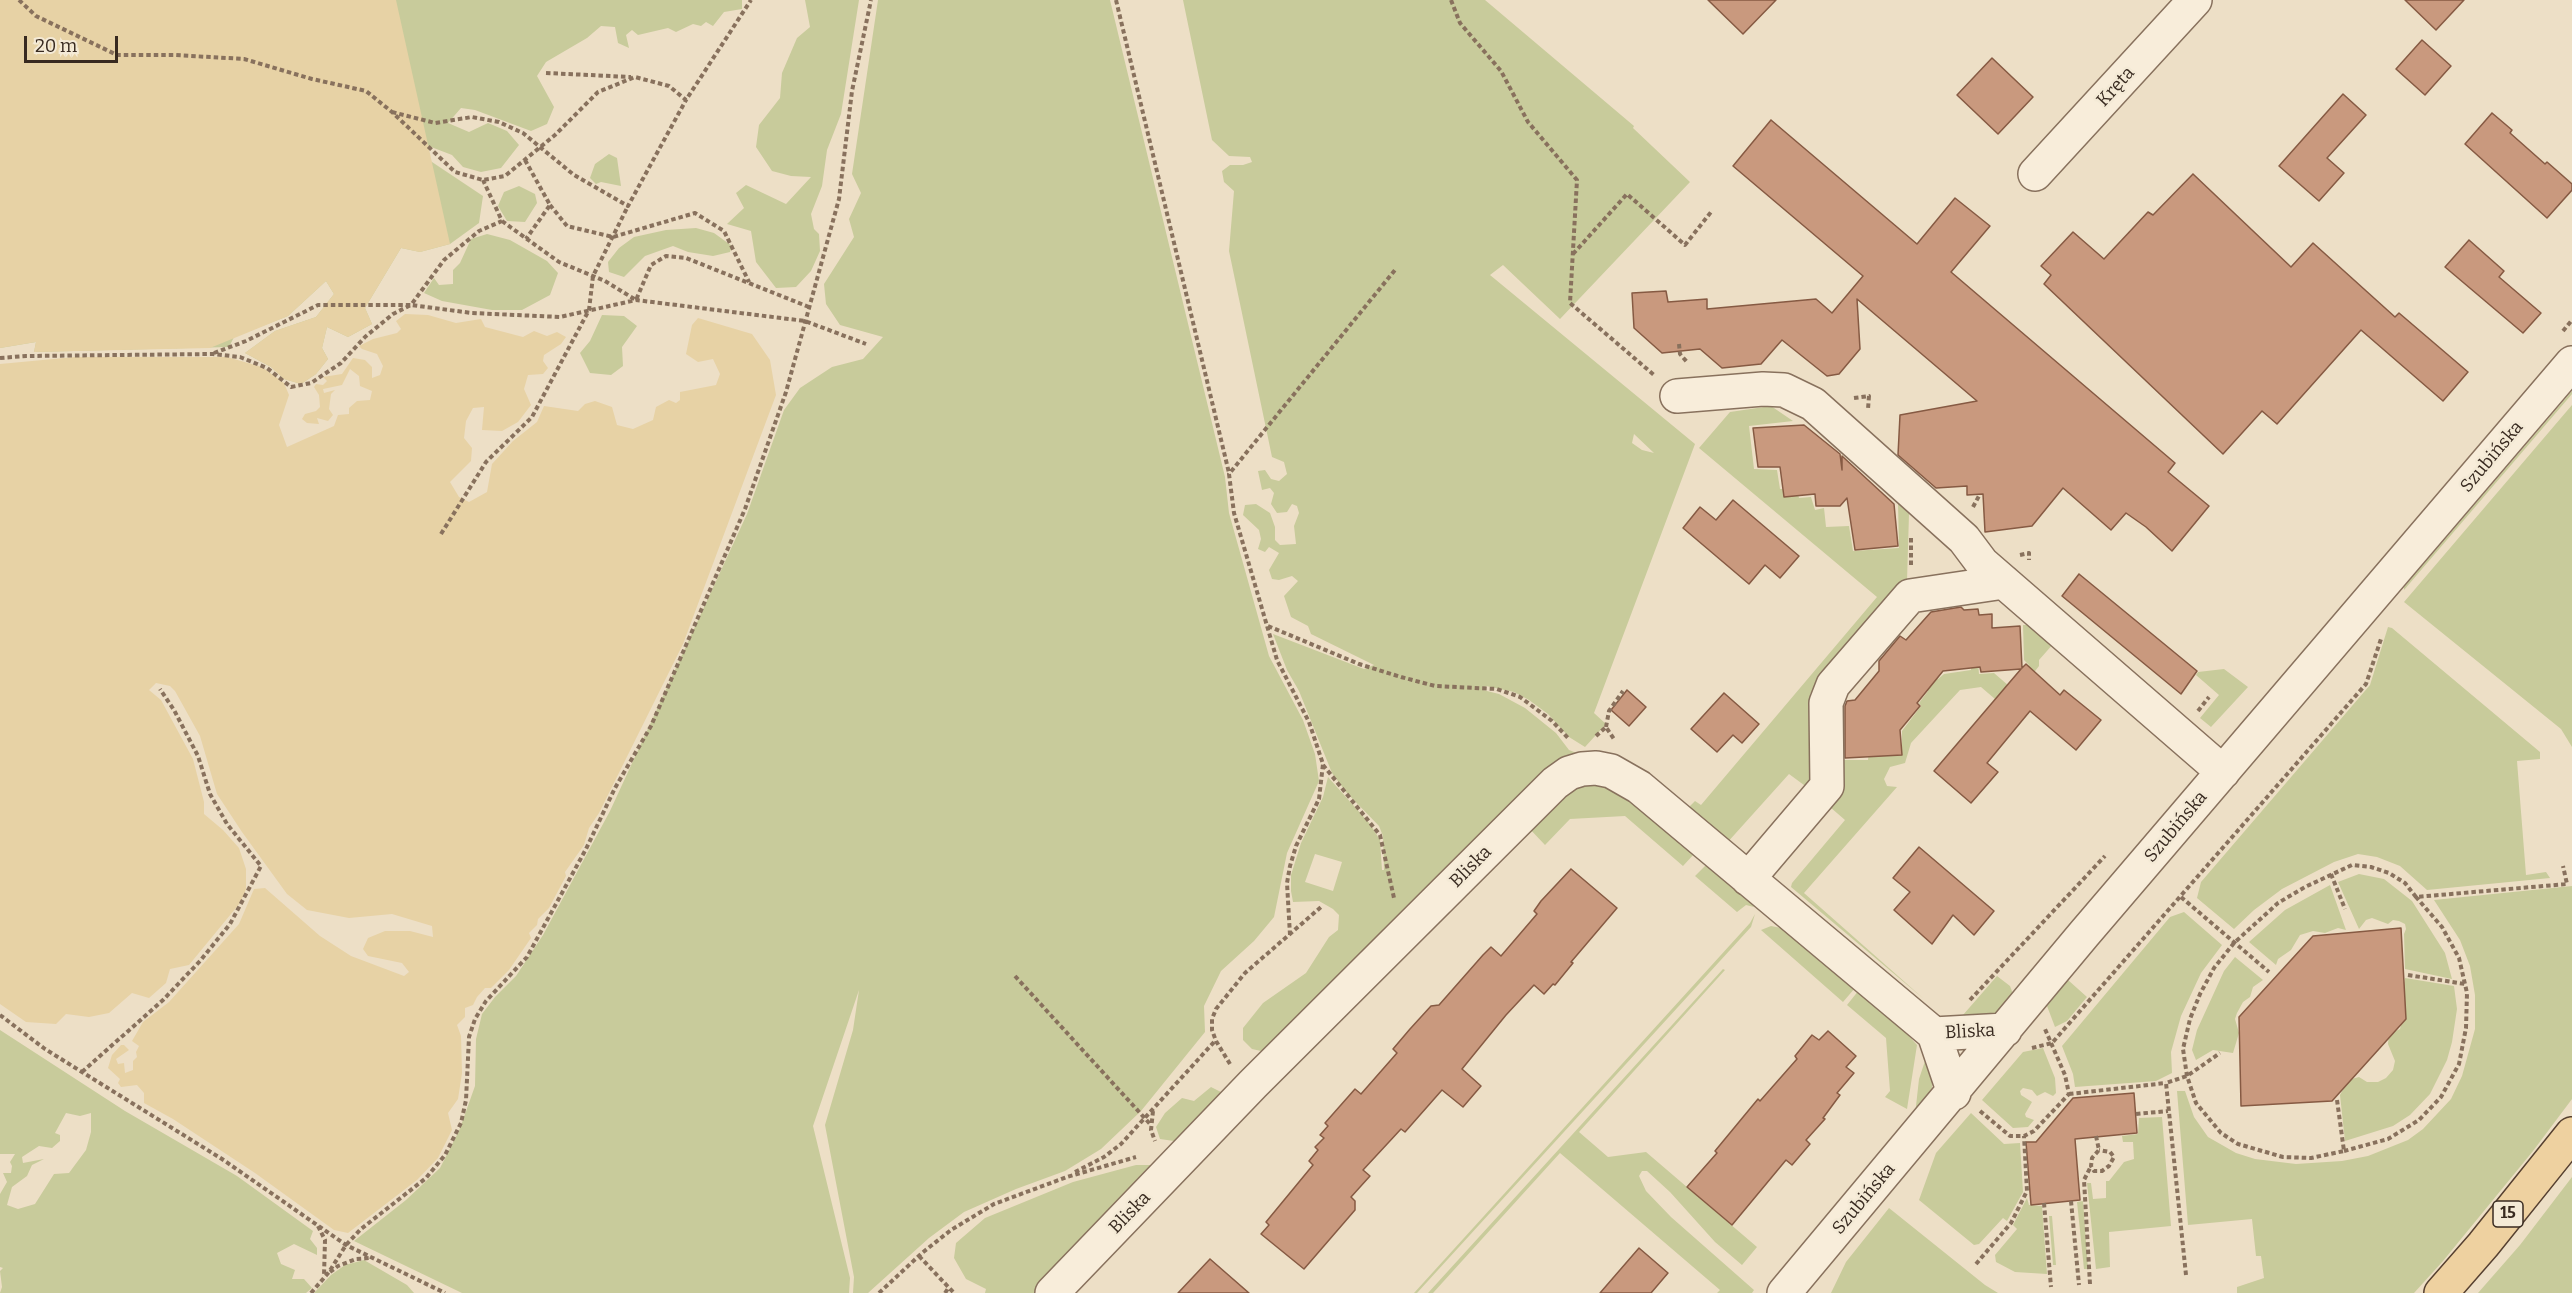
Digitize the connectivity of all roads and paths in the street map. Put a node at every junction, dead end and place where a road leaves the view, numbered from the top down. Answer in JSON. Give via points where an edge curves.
{"nodes":[{"id":1,"x":19,"y":0,"type":"edge"},
{"id":2,"x":751,"y":0,"type":"edge"},
{"id":3,"x":871,"y":0,"type":"edge"},
{"id":4,"x":1116,"y":0,"type":"edge"},
{"id":5,"x":1451,"y":0,"type":"edge"},
{"id":6,"x":2195,"y":0,"type":"edge"},
{"id":7,"x":546,"y":73,"type":"dead end"},
{"id":8,"x":635,"y":77,"type":"junction"},
{"id":9,"x":686,"y":100,"type":"junction"},
{"id":10,"x":392,"y":112,"type":"junction"},
{"id":11,"x":540,"y":148,"type":"junction"},
{"id":12,"x":525,"y":160,"type":"junction"},
{"id":13,"x":2035,"y":174,"type":"dead end"},
{"id":14,"x":483,"y":180,"type":"junction"},
{"id":15,"x":550,"y":205,"type":"junction"},
{"id":16,"x":628,"y":206,"type":"junction"},
{"id":17,"x":1711,"y":212,"type":"dead end"},
{"id":18,"x":502,"y":221,"type":"junction"},
{"id":19,"x":612,"y":237,"type":"junction"},
{"id":20,"x":526,"y":239,"type":"junction"},
{"id":21,"x":1573,"y":255,"type":"junction"},
{"id":22,"x":1395,"y":270,"type":"dead end"},
{"id":23,"x":593,"y":276,"type":"junction"},
{"id":24,"x":749,"y":282,"type":"junction"},
{"id":25,"x":636,"y":300,"type":"junction"},
{"id":26,"x":411,"y":305,"type":"junction"},
{"id":27,"x":809,"y":307,"type":"junction"},
{"id":28,"x":589,"y":310,"type":"junction"},
{"id":29,"x":805,"y":321,"type":"junction"},
{"id":30,"x":866,"y":344,"type":"dead end"},
{"id":31,"x":213,"y":354,"type":"junction"},
{"id":32,"x":0,"y":358,"type":"edge"},
{"id":33,"x":2572,"y":363,"type":"edge"},
{"id":34,"x":1677,"y":396,"type":"joint"},
{"id":35,"x":1229,"y":474,"type":"junction"},
{"id":36,"x":441,"y":534,"type":"dead end"},
{"id":37,"x":2004,"y":582,"type":"junction"},
{"id":38,"x":1267,"y":626,"type":"junction"},
{"id":39,"x":159,"y":689,"type":"dead end"},
{"id":40,"x":1623,"y":691,"type":"dead end"},
{"id":41,"x":1606,"y":726,"type":"dead end"},
{"id":42,"x":1323,"y":764,"type":"junction"},
{"id":43,"x":1596,"y":768,"type":"junction"},
{"id":44,"x":2223,"y":772,"type":"junction"},
{"id":45,"x":2563,"y":866,"type":"dead end"},
{"id":46,"x":2331,"y":874,"type":"junction"},
{"id":47,"x":1748,"y":879,"type":"junction"},
{"id":48,"x":2181,"y":897,"type":"dead end"},
{"id":49,"x":2416,"y":897,"type":"junction"},
{"id":50,"x":1321,"y":907,"type":"dead end"},
{"id":51,"x":2345,"y":909,"type":"dead end"},
{"id":52,"x":1290,"y":935,"type":"junction"},
{"id":53,"x":1402,"y":936,"type":"junction"},
{"id":54,"x":2234,"y":943,"type":"junction"},
{"id":55,"x":2269,"y":972,"type":"dead end"},
{"id":56,"x":2408,"y":975,"type":"dead end"},
{"id":57,"x":1015,"y":976,"type":"dead end"},
{"id":58,"x":2465,"y":984,"type":"junction"},
{"id":59,"x":0,"y":1016,"type":"edge"},
{"id":60,"x":2041,"y":1022,"type":"dead end"},
{"id":61,"x":2005,"y":1030,"type":"junction"},
{"id":62,"x":1934,"y":1035,"type":"junction"},
{"id":63,"x":1216,"y":1041,"type":"junction"},
{"id":64,"x":2220,"y":1053,"type":"dead end"},
{"id":65,"x":82,"y":1072,"type":"junction"},
{"id":66,"x":2187,"y":1076,"type":"junction"},
{"id":67,"x":2166,"y":1083,"type":"junction"},
{"id":68,"x":1254,"y":1084,"type":"junction"},
{"id":69,"x":2069,"y":1094,"type":"junction"},
{"id":70,"x":1963,"y":1099,"type":"junction"},
{"id":71,"x":2337,"y":1100,"type":"dead end"},
{"id":72,"x":1153,"y":1110,"type":"junction"},
{"id":73,"x":2168,"y":1111,"type":"junction"},
{"id":74,"x":2136,"y":1114,"type":"dead end"},
{"id":75,"x":1145,"y":1119,"type":"junction"},
{"id":76,"x":1151,"y":1125,"type":"junction"},
{"id":77,"x":2572,"y":1134,"type":"edge"},
{"id":78,"x":2024,"y":1136,"type":"junction"},
{"id":79,"x":2096,"y":1136,"type":"dead end"},
{"id":80,"x":1203,"y":1138,"type":"junction"},
{"id":81,"x":2099,"y":1150,"type":"junction"},
{"id":82,"x":2344,"y":1151,"type":"junction"},
{"id":83,"x":1140,"y":1156,"type":"dead end"},
{"id":84,"x":2091,"y":1166,"type":"junction"},
{"id":85,"x":1067,"y":1177,"type":"junction"},
{"id":86,"x":2071,"y":1201,"type":"dead end"},
{"id":87,"x":2044,"y":1203,"type":"dead end"},
{"id":88,"x":317,"y":1225,"type":"junction"},
{"id":89,"x":346,"y":1245,"type":"junction"},
{"id":90,"x":919,"y":1256,"type":"junction"},
{"id":91,"x":373,"y":1258,"type":"junction"},
{"id":92,"x":1976,"y":1264,"type":"dead end"},
{"id":93,"x":2186,"y":1275,"type":"dead end"},
{"id":94,"x":324,"y":1278,"type":"junction"},
{"id":95,"x":2090,"y":1284,"type":"dead end"},
{"id":96,"x":2079,"y":1285,"type":"dead end"},
{"id":97,"x":949,"y":1287,"type":"junction"},
{"id":98,"x":2051,"y":1287,"type":"dead end"},
{"id":99,"x":311,"y":1293,"type":"edge"},
{"id":100,"x":445,"y":1293,"type":"edge"},
{"id":101,"x":879,"y":1293,"type":"edge"},
{"id":102,"x":945,"y":1293,"type":"edge"},
{"id":103,"x":954,"y":1293,"type":"edge"},
{"id":104,"x":1052,"y":1293,"type":"edge"},
{"id":105,"x":1784,"y":1293,"type":"edge"},
{"id":106,"x":2441,"y":1293,"type":"edge"}],
"edges":[{"from":1,"to":10,"type":"path","via":[[36,16],[117,55],[244,59],[366,91]]},
{"from":2,"to":9,"type":"path"},
{"from":3,"to":27,"type":"path","via":[[852,91],[839,199]]},
{"from":4,"to":35,"type":"path"},
{"from":5,"to":21,"type":"path","via":[[1460,23],[1501,71],[1528,122],[1577,180]]},
{"from":6,"to":13,"type":"street","name":"Kręta"},
{"from":7,"to":8,"type":"path"},
{"from":8,"to":9,"type":"path","via":[[669,86]]},
{"from":8,"to":11,"type":"path","via":[[598,92]]},
{"from":9,"to":16,"type":"path"},
{"from":10,"to":11,"type":"path","via":[[435,123],[472,117],[499,123],[523,133]]},
{"from":10,"to":14,"type":"path","via":[[455,172]]},
{"from":11,"to":12,"type":"path"},
{"from":11,"to":16,"type":"path","via":[[574,175]]},
{"from":12,"to":14,"type":"path","via":[[506,176]]},
{"from":12,"to":15,"type":"path"},
{"from":14,"to":18,"type":"path"},
{"from":15,"to":19,"type":"path","via":[[567,226]]},
{"from":15,"to":20,"type":"path"},
{"from":16,"to":19,"type":"path"},
{"from":17,"to":21,"type":"path","via":[[1685,245],[1628,194]]},
{"from":18,"to":20,"type":"path"},
{"from":18,"to":26,"type":"path","via":[[479,231],[444,260]]},
{"from":19,"to":23,"type":"path"},
{"from":19,"to":24,"type":"path","via":[[695,213],[724,231]]},
{"from":20,"to":23,"type":"path","via":[[559,262]]},
{"from":21,"to":34,"type":"path","via":[[1570,303]]},
{"from":22,"to":35,"type":"path"},
{"from":23,"to":25,"type":"path"},
{"from":23,"to":28,"type":"path"},
{"from":24,"to":25,"type":"path","via":[[686,258],[666,256],[651,265]]},
{"from":24,"to":27,"type":"path"},
{"from":25,"to":28,"type":"path"},
{"from":25,"to":29,"type":"path"},
{"from":26,"to":28,"type":"path","via":[[472,313],[549,316]]},
{"from":26,"to":31,"type":"path","via":[[318,305]]},
{"from":26,"to":31,"type":"path","via":[[393,314],[365,336],[341,363],[311,383],[291,387],[267,368],[240,357]]},
{"from":27,"to":29,"type":"path"},
{"from":28,"to":36,"type":"path","via":[[532,417],[486,462]]},
{"from":29,"to":30,"type":"path"},
{"from":29,"to":89,"type":"path","via":[[786,392],[746,509],[651,726],[527,957],[486,1001],[475,1019],[469,1037],[461,1123],[445,1155],[426,1178]]},
{"from":31,"to":32,"type":"path"},
{"from":33,"to":44,"type":"street","name":"Szubińska"},
{"from":34,"to":37,"type":"street","via":[[1763,389],[1784,390],[1802,397],[1964,539],[1982,563]]},
{"from":35,"to":38,"type":"path","via":[[1234,513]]},
{"from":37,"to":44,"type":"street"},
{"from":37,"to":47,"type":"street","via":[[1910,596],[1833,686],[1826,703],[1827,786]]},
{"from":38,"to":42,"type":"path","via":[[1277,660],[1309,722]]},
{"from":38,"to":43,"type":"path","via":[[1401,677],[1435,686],[1497,689],[1520,697],[1552,721]]},
{"from":39,"to":65,"type":"path","via":[[198,756],[210,794],[227,824],[261,866],[230,924],[200,961],[163,1000]]},
{"from":40,"to":41,"type":"path","via":[[1609,711]]},
{"from":42,"to":52,"type":"path","via":[[1319,799],[1290,866]]},
{"from":42,"to":53,"type":"path","via":[[1380,835]]},
{"from":43,"to":47,"type":"street","name":"Bliska","via":[[1618,774],[1639,787]]},
{"from":43,"to":53,"type":"street","name":"Bliska","via":[[1569,773],[1556,783]]},
{"from":44,"to":61,"type":"street","name":"Szubińska"},
{"from":45,"to":49,"type":"path","via":[[2567,884]]},
{"from":46,"to":49,"type":"path","via":[[2352,865],[2371,867],[2405,883]]},
{"from":46,"to":51,"type":"path"},
{"from":46,"to":54,"type":"path","via":[[2278,903]]},
{"from":47,"to":62,"type":"street","name":"Bliska"},
{"from":48,"to":54,"type":"path"},
{"from":49,"to":58,"type":"path","via":[[2442,927],[2459,958]]},
{"from":50,"to":52,"type":"path"},
{"from":52,"to":63,"type":"path","via":[[1245,973],[1224,997],[1212,1019]]},
{"from":53,"to":68,"type":"street","name":"Bliska"},
{"from":54,"to":55,"type":"path"},
{"from":54,"to":66,"type":"path","via":[[2214,968],[2190,1019],[2183,1049]]},
{"from":56,"to":58,"type":"path"},
{"from":57,"to":75,"type":"path"},
{"from":58,"to":82,"type":"path","via":[[2466,1028],[2459,1064],[2441,1097],[2419,1120],[2388,1139]]},
{"from":59,"to":65,"type":"path"},
{"from":60,"to":69,"type":"path","via":[[2065,1075]]},
{"from":61,"to":62,"type":"street","name":"Bliska"},
{"from":61,"to":70,"type":"street","name":"Szubińska"},
{"from":62,"to":70,"type":"street","name":"Bliska"},
{"from":63,"to":68,"type":"path","via":[[1230,1063]]},
{"from":63,"to":72,"type":"path"},
{"from":64,"to":66,"type":"path"},
{"from":65,"to":88,"type":"path","via":[[222,1159]]},
{"from":66,"to":67,"type":"path"},
{"from":66,"to":82,"type":"path","via":[[2206,1118],[2238,1144],[2283,1157],[2312,1158]]},
{"from":67,"to":69,"type":"path"},
{"from":67,"to":73,"type":"path"},
{"from":68,"to":80,"type":"street","name":"Bliska"},
{"from":69,"to":78,"type":"path","via":[[2034,1131]]},
{"from":70,"to":78,"type":"path","via":[[2010,1136]]},
{"from":70,"to":105,"type":"street","name":"Szubińska"},
{"from":71,"to":82,"type":"path"},
{"from":72,"to":75,"type":"path"},
{"from":72,"to":76,"type":"path"},
{"from":73,"to":74,"type":"path"},
{"from":73,"to":93,"type":"path"},
{"from":75,"to":76,"type":"path"},
{"from":75,"to":85,"type":"path","via":[[1104,1157]]},
{"from":76,"to":80,"type":"path","via":[[1161,1150]]},
{"from":77,"to":106,"type":"main road","number":"15"},
{"from":78,"to":92,"type":"path","via":[[2027,1191],[2011,1223]]},
{"from":79,"to":81,"type":"path"},
{"from":80,"to":104,"type":"street","name":"Bliska"},
{"from":81,"to":84,"type":"path"},
{"from":81,"to":84,"type":"path","via":[[2114,1157],[2102,1171],[2094,1171]]},
{"from":83,"to":85,"type":"path"},
{"from":84,"to":95,"type":"path","via":[[2084,1180]]},
{"from":85,"to":90,"type":"path","via":[[994,1204],[951,1230]]},
{"from":86,"to":96,"type":"path"},
{"from":87,"to":98,"type":"path"},
{"from":88,"to":89,"type":"path"},
{"from":88,"to":94,"type":"path","via":[[325,1240]]},
{"from":89,"to":91,"type":"path"},
{"from":89,"to":94,"type":"path"},
{"from":90,"to":97,"type":"path"},
{"from":90,"to":101,"type":"path"},
{"from":91,"to":94,"type":"path","via":[[338,1266]]},
{"from":91,"to":100,"type":"path"},
{"from":94,"to":99,"type":"path"},
{"from":97,"to":102,"type":"path"},
{"from":97,"to":103,"type":"path"}]}
